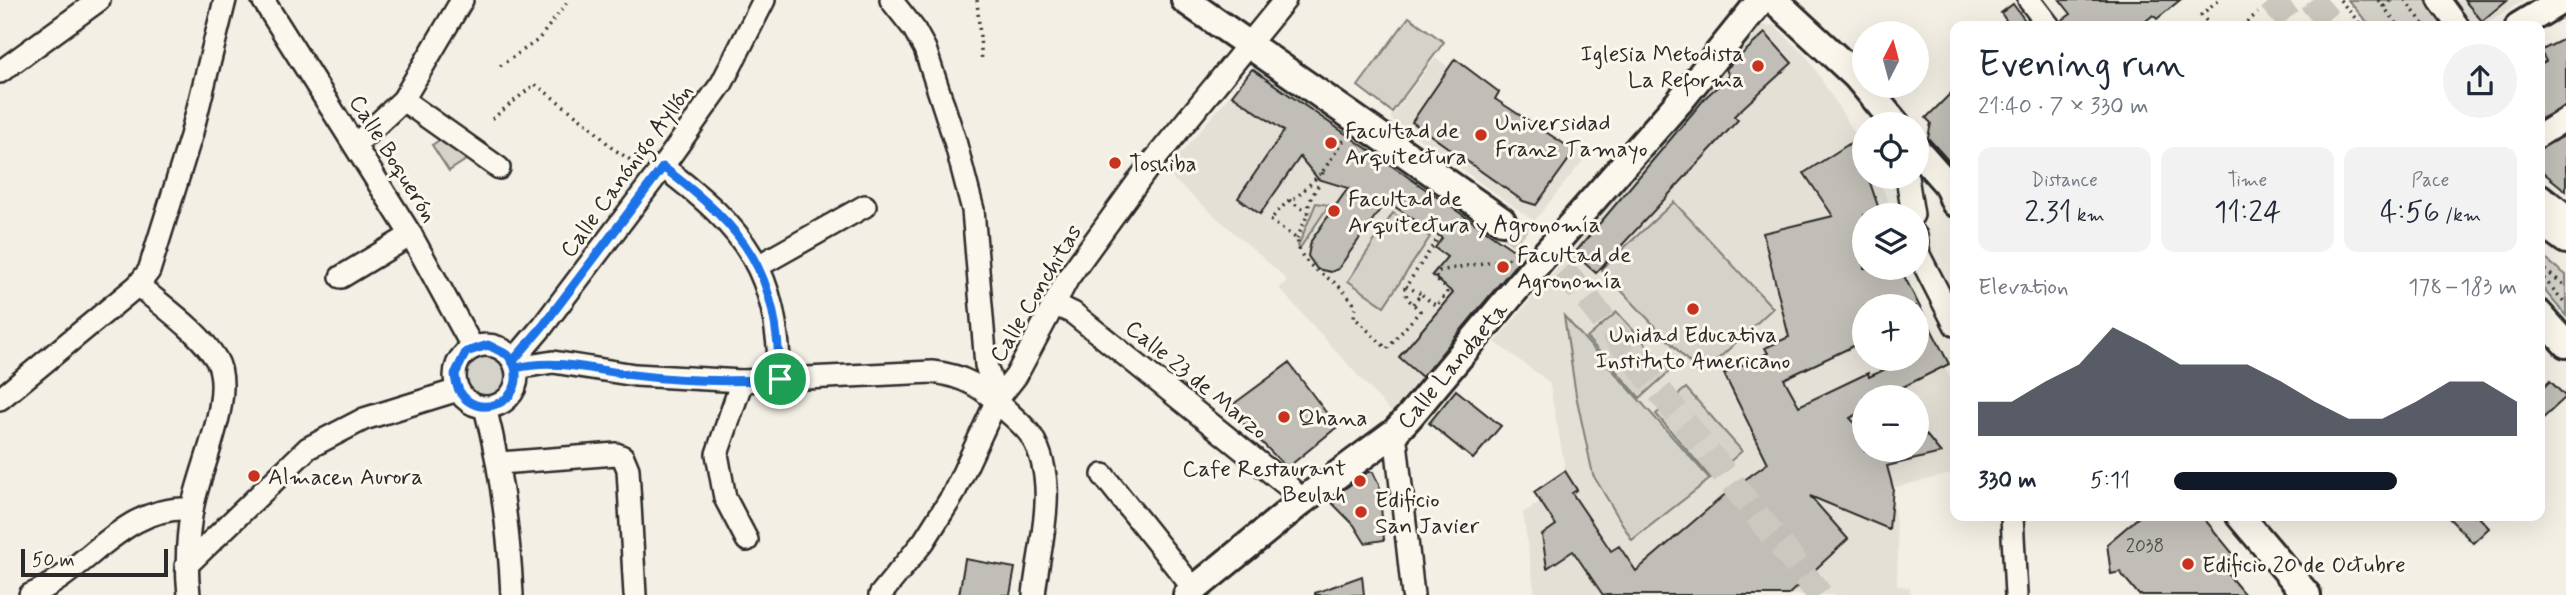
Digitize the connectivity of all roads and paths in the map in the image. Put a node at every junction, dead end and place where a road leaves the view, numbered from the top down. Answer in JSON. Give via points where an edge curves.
{"nodes":[{"id":1,"x":99,"y":0,"type":"edge"},
{"id":2,"x":225,"y":0,"type":"edge"},
{"id":3,"x":263,"y":0,"type":"edge"},
{"id":4,"x":462,"y":0,"type":"edge"},
{"id":5,"x":569,"y":0,"type":"edge"},
{"id":6,"x":764,"y":0,"type":"edge"},
{"id":7,"x":891,"y":0,"type":"edge"},
{"id":8,"x":976,"y":0,"type":"edge"},
{"id":9,"x":1185,"y":0,"type":"edge"},
{"id":10,"x":1285,"y":0,"type":"edge"},
{"id":11,"x":1761,"y":0,"type":"edge"},
{"id":12,"x":1773,"y":0,"type":"edge"},
{"id":13,"x":2029,"y":0,"type":"edge"},
{"id":14,"x":2218,"y":0,"type":"edge"},
{"id":15,"x":2340,"y":0,"type":"edge"},
{"id":16,"x":2378,"y":0,"type":"edge"},
{"id":17,"x":2391,"y":0,"type":"edge"},
{"id":18,"x":2404,"y":0,"type":"edge"},
{"id":19,"x":2439,"y":0,"type":"edge"},
{"id":20,"x":2562,"y":0,"type":"edge"},
{"id":21,"x":2384,"y":7,"type":"junction"},
{"id":22,"x":2258,"y":13,"type":"dead end"},
{"id":23,"x":2045,"y":21,"type":"edge"},
{"id":24,"x":2206,"y":21,"type":"edge"},
{"id":25,"x":2248,"y":21,"type":"edge"},
{"id":26,"x":2358,"y":21,"type":"edge"},
{"id":27,"x":2395,"y":21,"type":"edge"},
{"id":28,"x":2421,"y":21,"type":"edge"},
{"id":29,"x":2454,"y":21,"type":"edge"},
{"id":30,"x":2527,"y":21,"type":"edge"},
{"id":31,"x":1248,"y":46,"type":"junction"},
{"id":32,"x":982,"y":62,"type":"dead end"},
{"id":33,"x":500,"y":66,"type":"dead end"},
{"id":34,"x":0,"y":72,"type":"edge"},
{"id":35,"x":403,"y":100,"type":"junction"},
{"id":36,"x":1885,"y":112,"type":"edge"},
{"id":37,"x":492,"y":119,"type":"dead end"},
{"id":38,"x":2566,"y":120,"type":"edge"},
{"id":39,"x":2545,"y":132,"type":"edge"},
{"id":40,"x":1347,"y":135,"type":"dead end"},
{"id":41,"x":355,"y":145,"type":"junction"},
{"id":42,"x":1929,"y":164,"type":"edge"},
{"id":43,"x":499,"y":168,"type":"dead end"},
{"id":44,"x":1323,"y":171,"type":"junction"},
{"id":45,"x":659,"y":172,"type":"junction"},
{"id":46,"x":1950,"y":191,"type":"edge"},
{"id":47,"x":1289,"y":200,"type":"junction"},
{"id":48,"x":2545,"y":202,"type":"edge"},
{"id":49,"x":865,"y":206,"type":"dead end"},
{"id":50,"x":1308,"y":213,"type":"junction"},
{"id":51,"x":2566,"y":218,"type":"edge"},
{"id":52,"x":1502,"y":221,"type":"tunnel mouth"},
{"id":53,"x":2545,"y":224,"type":"edge"},
{"id":54,"x":411,"y":236,"type":"junction"},
{"id":55,"x":1438,"y":238,"type":"dead end"},
{"id":56,"x":1297,"y":239,"type":"junction"},
{"id":57,"x":2566,"y":240,"type":"edge"},
{"id":58,"x":1516,"y":257,"type":"dead end"},
{"id":59,"x":760,"y":265,"type":"junction"},
{"id":60,"x":2545,"y":270,"type":"edge"},
{"id":61,"x":1929,"y":274,"type":"edge"},
{"id":62,"x":341,"y":276,"type":"dead end"},
{"id":63,"x":2545,"y":280,"type":"edge"},
{"id":64,"x":138,"y":285,"type":"junction"},
{"id":65,"x":1406,"y":286,"type":"junction"},
{"id":66,"x":2566,"y":286,"type":"edge"},
{"id":67,"x":1420,"y":294,"type":"junction"},
{"id":68,"x":1054,"y":304,"type":"junction"},
{"id":69,"x":1413,"y":304,"type":"junction"},
{"id":70,"x":2566,"y":304,"type":"edge"},
{"id":71,"x":1950,"y":315,"type":"edge"},
{"id":72,"x":2545,"y":321,"type":"edge"},
{"id":73,"x":2566,"y":344,"type":"edge"},
{"id":74,"x":473,"y":348,"type":"junction"},
{"id":75,"x":514,"y":364,"type":"junction"},
{"id":76,"x":780,"y":379,"type":"junction"},
{"id":77,"x":741,"y":382,"type":"junction"},
{"id":78,"x":458,"y":390,"type":"junction"},
{"id":79,"x":0,"y":399,"type":"edge"},
{"id":80,"x":997,"y":400,"type":"junction"},
{"id":81,"x":485,"y":407,"type":"junction"},
{"id":82,"x":1395,"y":432,"type":"junction"},
{"id":83,"x":500,"y":463,"type":"junction"},
{"id":84,"x":1103,"y":475,"type":"dead end"},
{"id":85,"x":1302,"y":501,"type":"junction"},
{"id":86,"x":192,"y":509,"type":"junction"},
{"id":87,"x":2012,"y":521,"type":"edge"},
{"id":88,"x":2244,"y":521,"type":"edge"},
{"id":89,"x":747,"y":540,"type":"dead end"},
{"id":90,"x":186,"y":566,"type":"junction"},
{"id":91,"x":1191,"y":592,"type":"edge"},
{"id":92,"x":30,"y":595,"type":"edge"},
{"id":93,"x":189,"y":595,"type":"edge"},
{"id":94,"x":512,"y":595,"type":"edge"},
{"id":95,"x":635,"y":595,"type":"edge"},
{"id":96,"x":880,"y":595,"type":"edge"},
{"id":97,"x":1034,"y":595,"type":"edge"},
{"id":98,"x":1413,"y":595,"type":"edge"},
{"id":99,"x":2016,"y":595,"type":"edge"},
{"id":100,"x":2307,"y":595,"type":"edge"}],
"edges":[{"from":1,"to":34,"type":"street"},
{"from":2,"to":64,"type":"street","via":[[159,247]]},
{"from":3,"to":41,"type":"street","name":"Calle Boquerón"},
{"from":4,"to":35,"type":"street"},
{"from":5,"to":33,"type":"path","via":[[538,40]]},
{"from":6,"to":45,"type":"street","name":"Calle Canónigo Ayllón","via":[[722,83]]},
{"from":7,"to":80,"type":"street","via":[[925,49],[955,141],[973,210],[986,365]]},
{"from":8,"to":32,"type":"path"},
{"from":9,"to":31,"type":"main road"},
{"from":10,"to":31,"type":"street","name":"Calle Conchitas"},
{"from":11,"to":82,"type":"main road","name":"Calle Landaeta"},
{"from":12,"to":36,"type":"main road","via":[[1856,76]]},
{"from":13,"to":23,"type":"street"},
{"from":14,"to":24,"type":"path","via":[[2201,15]]},
{"from":15,"to":26,"type":"path"},
{"from":16,"to":21,"type":"path"},
{"from":17,"to":21,"type":"path"},
{"from":18,"to":28,"type":"path"},
{"from":19,"to":29,"type":"street"},
{"from":20,"to":30,"type":"main road"},
{"from":21,"to":27,"type":"path"},
{"from":22,"to":25,"type":"path"},
{"from":31,"to":52,"type":"main road"},
{"from":31,"to":68,"type":"street","name":"Calle Conchitas","via":[[1147,169]]},
{"from":35,"to":41,"type":"street"},
{"from":35,"to":43,"type":"street"},
{"from":37,"to":45,"type":"path","via":[[535,85],[612,148]]},
{"from":38,"to":39,"type":"street"},
{"from":40,"to":44,"type":"path"},
{"from":41,"to":54,"type":"street","name":"Calle Boquerón"},
{"from":42,"to":46,"type":"main road"},
{"from":44,"to":47,"type":"path"},
{"from":44,"to":50,"type":"path"},
{"from":45,"to":59,"type":"street","via":[[700,195],[731,225]]},
{"from":45,"to":75,"type":"street","name":"Calle Canónigo Ayllón"},
{"from":47,"to":50,"type":"path"},
{"from":47,"to":56,"type":"path","via":[[1270,220]]},
{"from":48,"to":51,"type":"main road"},
{"from":49,"to":59,"type":"street"},
{"from":50,"to":56,"type":"path"},
{"from":53,"to":57,"type":"main road"},
{"from":54,"to":62,"type":"street"},
{"from":54,"to":74,"type":"street","name":"Calle Boquerón"},
{"from":55,"to":65,"type":"path"},
{"from":56,"to":69,"type":"path","via":[[1298,252],[1356,306],[1354,317],[1387,349],[1420,311]]},
{"from":58,"to":67,"type":"path","via":[[1439,271],[1435,279],[1447,293],[1436,306]]},
{"from":59,"to":76,"type":"street","via":[[774,309]]},
{"from":60,"to":66,"type":"path"},
{"from":61,"to":71,"type":"street"},
{"from":63,"to":70,"type":"path"},
{"from":64,"to":79,"type":"street"},
{"from":64,"to":86,"type":"street","via":[[191,332],[219,365],[223,386],[220,408]]},
{"from":65,"to":67,"type":"path"},
{"from":65,"to":69,"type":"path"},
{"from":67,"to":69,"type":"path"},
{"from":68,"to":80,"type":"street","name":"Calle Conchitas","via":[[1016,376]]},
{"from":68,"to":85,"type":"street","name":"Calle 23 de Marzo","via":[[1073,313]]},
{"from":72,"to":73,"type":"main road"},
{"from":74,"to":75,"type":"street","via":[[496,347]]},
{"from":74,"to":78,"type":"street","via":[[456,366]]},
{"from":75,"to":77,"type":"street","via":[[553,362],[635,375]]},
{"from":75,"to":81,"type":"street","via":[[512,392],[501,403]]},
{"from":76,"to":77,"type":"street"},
{"from":76,"to":80,"type":"street","via":[[953,374]]},
{"from":77,"to":89,"type":"street","via":[[718,454],[725,498]]},
{"from":78,"to":81,"type":"street","via":[[469,402]]},
{"from":78,"to":90,"type":"street","via":[[364,419],[309,448]]},
{"from":80,"to":96,"type":"street","name":"Calle Conchitas","via":[[953,495],[924,541]]},
{"from":80,"to":97,"type":"street","via":[[1031,435],[1045,464],[1047,492]]},
{"from":81,"to":83,"type":"street"},
{"from":82,"to":85,"type":"main road","name":"Calle Landaeta"},
{"from":82,"to":98,"type":"street"},
{"from":83,"to":94,"type":"street"},
{"from":83,"to":95,"type":"street","via":[[608,454],[623,457],[628,469]]},
{"from":84,"to":91,"type":"street"},
{"from":85,"to":91,"type":"main road","name":"Calle Landaeta"},
{"from":86,"to":90,"type":"street"},
{"from":86,"to":92,"type":"street","via":[[150,513],[129,523],[72,571]]},
{"from":87,"to":99,"type":"street"},
{"from":88,"to":100,"type":"main road"},
{"from":90,"to":93,"type":"street"}]}
